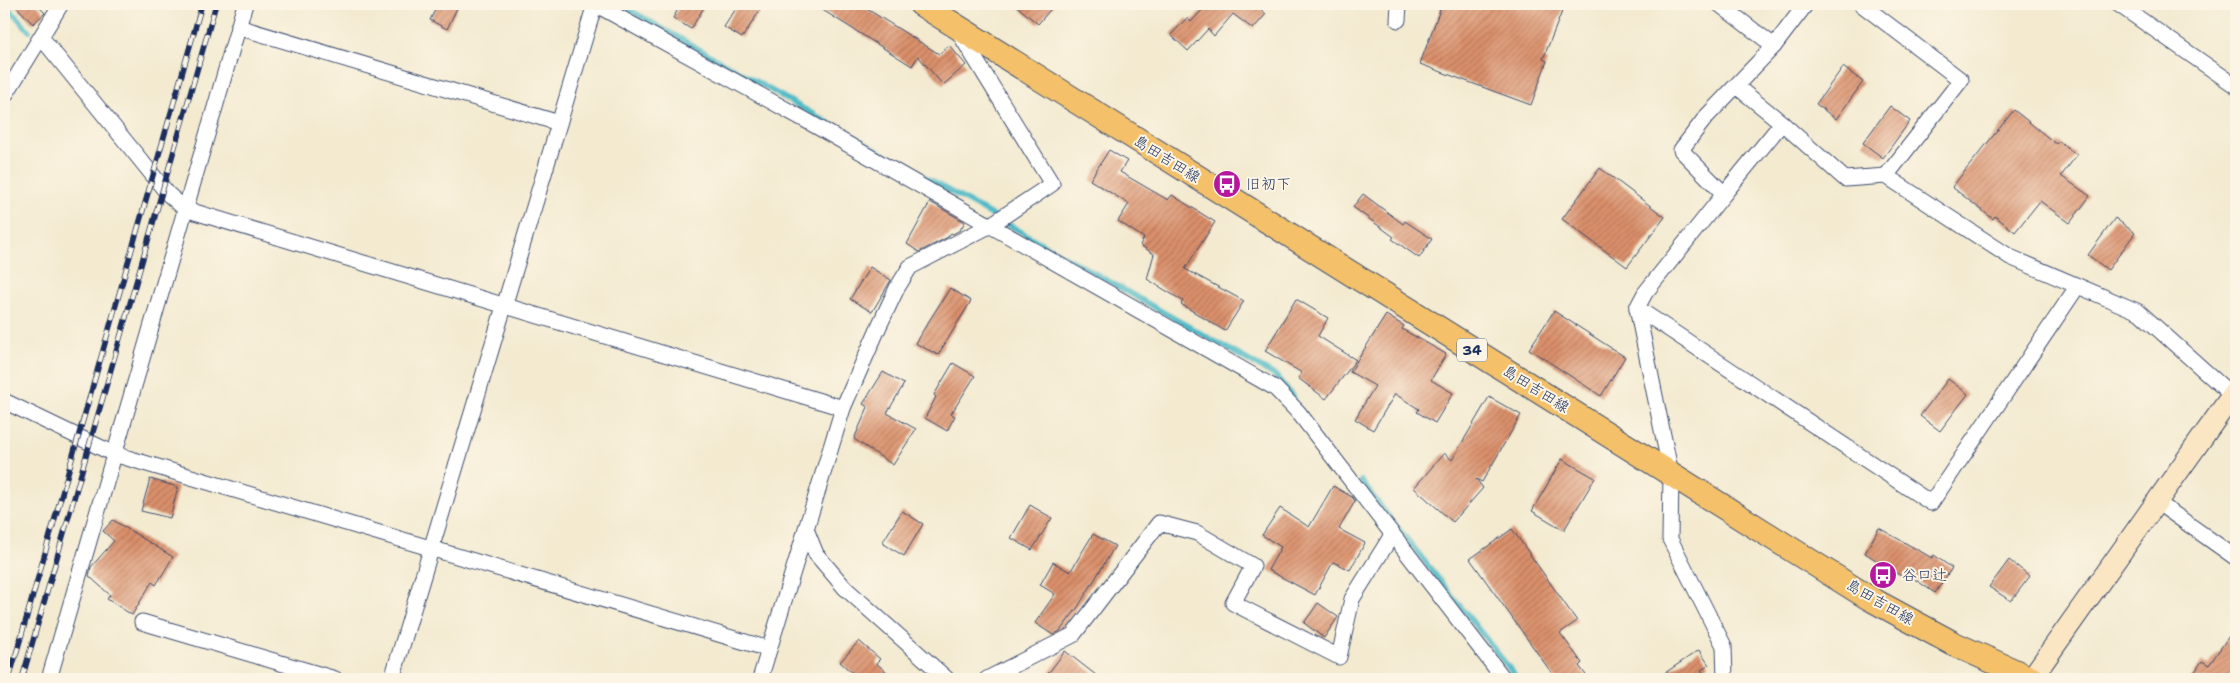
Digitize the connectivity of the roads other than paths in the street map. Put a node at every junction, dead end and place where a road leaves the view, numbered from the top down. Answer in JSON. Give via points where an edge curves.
{"nodes":[{"id":1,"x":61,"y":4,"type":"edge"},
{"id":2,"x":245,"y":4,"type":"edge"},
{"id":3,"x":595,"y":4,"type":"edge"},
{"id":4,"x":921,"y":4,"type":"edge"},
{"id":5,"x":1399,"y":4,"type":"edge"},
{"id":6,"x":1720,"y":4,"type":"edge"},
{"id":7,"x":1806,"y":4,"type":"edge"},
{"id":8,"x":1861,"y":4,"type":"edge"},
{"id":9,"x":2118,"y":4,"type":"edge"},
{"id":10,"x":1398,"y":20,"type":"dead end"},
{"id":11,"x":955,"y":25,"type":"junction"},
{"id":12,"x":238,"y":27,"type":"junction"},
{"id":13,"x":41,"y":36,"type":"junction"},
{"id":14,"x":1774,"y":46,"type":"junction"},
{"id":15,"x":1736,"y":86,"type":"junction"},
{"id":16,"x":2236,"y":86,"type":"edge"},
{"id":17,"x":4,"y":97,"type":"edge"},
{"id":18,"x":559,"y":123,"type":"junction"},
{"id":19,"x":1782,"y":123,"type":"junction"},
{"id":20,"x":1886,"y":176,"type":"junction"},
{"id":21,"x":1724,"y":194,"type":"junction"},
{"id":22,"x":185,"y":209,"type":"junction"},
{"id":23,"x":989,"y":226,"type":"junction"},
{"id":24,"x":2077,"y":287,"type":"junction"},
{"id":25,"x":504,"y":306,"type":"junction"},
{"id":26,"x":1637,"y":308,"type":"junction"},
{"id":27,"x":2235,"y":395,"type":"edge"},
{"id":28,"x":4,"y":401,"type":"edge"},
{"id":29,"x":843,"y":408,"type":"junction"},
{"id":30,"x":114,"y":454,"type":"junction"},
{"id":31,"x":1671,"y":474,"type":"junction"},
{"id":32,"x":2157,"y":502,"type":"junction"},
{"id":33,"x":806,"y":529,"type":"junction"},
{"id":34,"x":1392,"y":535,"type":"junction"},
{"id":35,"x":431,"y":549,"type":"junction"},
{"id":36,"x":2236,"y":558,"type":"edge"},
{"id":37,"x":142,"y":622,"type":"dead end"},
{"id":38,"x":769,"y":649,"type":"junction"},
{"id":39,"x":49,"y":679,"type":"edge"},
{"id":40,"x":335,"y":679,"type":"edge"},
{"id":41,"x":392,"y":679,"type":"edge"},
{"id":42,"x":760,"y":679,"type":"edge"},
{"id":43,"x":947,"y":679,"type":"edge"},
{"id":44,"x":987,"y":679,"type":"edge"},
{"id":45,"x":1504,"y":679,"type":"edge"},
{"id":46,"x":1725,"y":679,"type":"edge"},
{"id":47,"x":2031,"y":679,"type":"edge"}],
"edges":[{"from":1,"to":13,"type":"street"},
{"from":2,"to":12,"type":"street"},
{"from":3,"to":18,"type":"street"},
{"from":3,"to":23,"type":"street"},
{"from":4,"to":11,"type":"main road","name":"島田吉田線","number":"34"},
{"from":5,"to":10,"type":"street"},
{"from":6,"to":14,"type":"street"},
{"from":7,"to":14,"type":"street"},
{"from":8,"to":20,"type":"street","via":[[1961,80]]},
{"from":9,"to":16,"type":"street"},
{"from":11,"to":23,"type":"street","via":[[1052,184]]},
{"from":11,"to":31,"type":"main road","name":"島田吉田線","number":"34"},
{"from":12,"to":18,"type":"street"},
{"from":12,"to":22,"type":"street"},
{"from":13,"to":17,"type":"street"},
{"from":13,"to":22,"type":"street","via":[[168,194]]},
{"from":14,"to":15,"type":"street"},
{"from":15,"to":19,"type":"street"},
{"from":15,"to":21,"type":"street","via":[[1681,150]]},
{"from":18,"to":25,"type":"street"},
{"from":19,"to":20,"type":"street","via":[[1845,179]]},
{"from":19,"to":21,"type":"street"},
{"from":20,"to":24,"type":"street","via":[[2010,258]]},
{"from":21,"to":26,"type":"street","via":[[1645,293]]},
{"from":22,"to":25,"type":"street"},
{"from":22,"to":30,"type":"street"},
{"from":23,"to":29,"type":"street","via":[[910,267],[897,288]]},
{"from":23,"to":34,"type":"street","via":[[1274,388],[1299,413]]},
{"from":24,"to":26,"type":"street","via":[[1931,503]]},
{"from":24,"to":27,"type":"street","via":[[2139,312]]},
{"from":25,"to":29,"type":"street"},
{"from":25,"to":35,"type":"street"},
{"from":26,"to":31,"type":"street"},
{"from":27,"to":32,"type":"street"},
{"from":28,"to":30,"type":"street"},
{"from":29,"to":33,"type":"street"},
{"from":30,"to":35,"type":"street"},
{"from":30,"to":39,"type":"street"},
{"from":31,"to":46,"type":"street","via":[[1670,539],[1724,646]]},
{"from":31,"to":47,"type":"main road","name":"島田吉田線","number":"34","via":[[1868,598],[1954,644]]},
{"from":32,"to":36,"type":"street"},
{"from":32,"to":47,"type":"street"},
{"from":33,"to":38,"type":"street"},
{"from":33,"to":43,"type":"street","via":[[816,554],[845,588]]},
{"from":34,"to":44,"type":"street","via":[[1352,599],[1339,657],[1233,603],[1253,566],[1197,533],[1159,523],[1073,635]]},
{"from":34,"to":45,"type":"street"},
{"from":35,"to":38,"type":"street"},
{"from":35,"to":41,"type":"street"},
{"from":37,"to":40,"type":"street"},
{"from":38,"to":42,"type":"street"}]}
